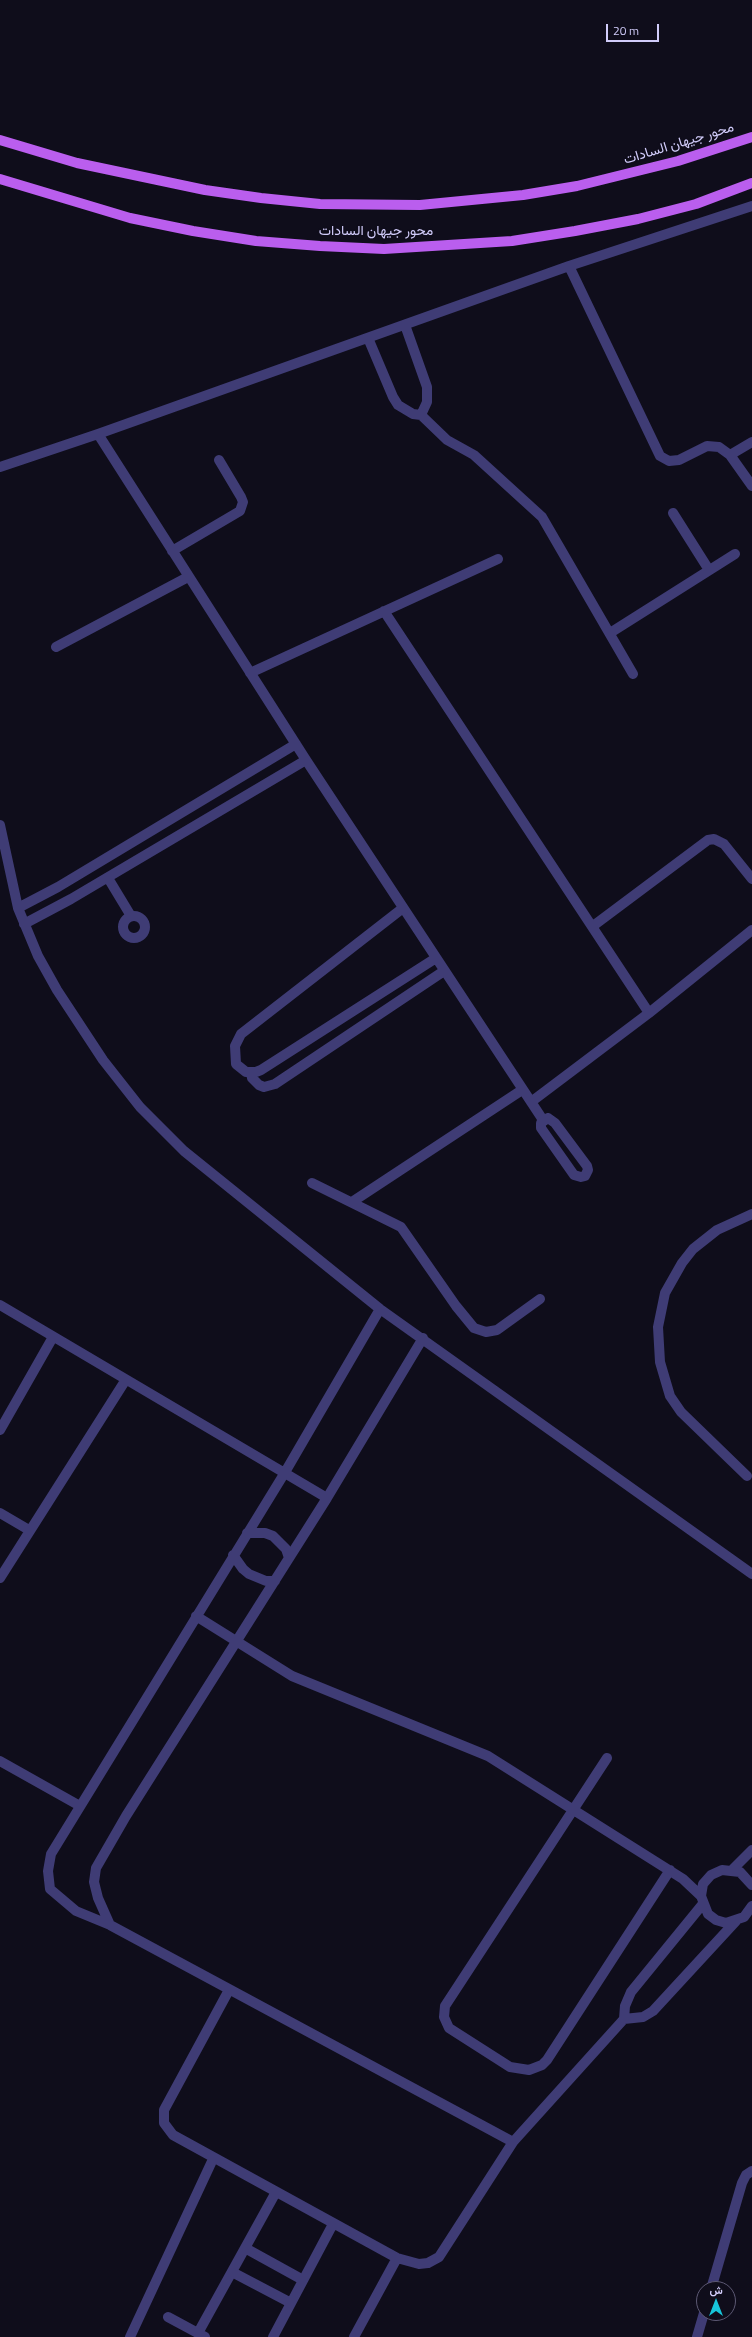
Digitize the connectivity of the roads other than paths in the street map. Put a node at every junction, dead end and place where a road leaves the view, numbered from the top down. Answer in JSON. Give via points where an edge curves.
{"nodes":[{"id":1,"x":752,"y":137,"type":"edge"},
{"id":2,"x":0,"y":140,"type":"edge"},
{"id":3,"x":0,"y":179,"type":"edge"},
{"id":4,"x":752,"y":183,"type":"edge"},
{"id":5,"x":752,"y":206,"type":"edge"},
{"id":6,"x":569,"y":266,"type":"junction"},
{"id":7,"x":405,"y":325,"type":"junction"},
{"id":8,"x":368,"y":338,"type":"junction"},
{"id":9,"x":421,"y":415,"type":"junction"},
{"id":10,"x":98,"y":434,"type":"junction"},
{"id":11,"x":752,"y":442,"type":"edge"},
{"id":12,"x":730,"y":456,"type":"junction"},
{"id":13,"x":219,"y":460,"type":"dead end"},
{"id":14,"x":0,"y":467,"type":"edge"},
{"id":15,"x":752,"y":486,"type":"edge"},
{"id":16,"x":673,"y":513,"type":"dead end"},
{"id":17,"x":172,"y":551,"type":"junction"},
{"id":18,"x":735,"y":554,"type":"dead end"},
{"id":19,"x":498,"y":559,"type":"dead end"},
{"id":20,"x":709,"y":570,"type":"junction"},
{"id":21,"x":188,"y":577,"type":"junction"},
{"id":22,"x":384,"y":611,"type":"junction"},
{"id":23,"x":610,"y":633,"type":"junction"},
{"id":24,"x":56,"y":647,"type":"dead end"},
{"id":25,"x":250,"y":673,"type":"junction"},
{"id":26,"x":633,"y":674,"type":"dead end"},
{"id":27,"x":296,"y":744,"type":"junction"},
{"id":28,"x":306,"y":760,"type":"junction"},
{"id":29,"x":0,"y":825,"type":"edge"},
{"id":30,"x":108,"y":878,"type":"junction"},
{"id":31,"x":752,"y":879,"type":"edge"},
{"id":32,"x":18,"y":908,"type":"junction"},
{"id":33,"x":403,"y":908,"type":"junction"},
{"id":34,"x":131,"y":916,"type":"dead end"},
{"id":35,"x":24,"y":924,"type":"junction"},
{"id":36,"x":593,"y":926,"type":"junction"},
{"id":37,"x":752,"y":930,"type":"edge"},
{"id":38,"x":436,"y":958,"type":"junction"},
{"id":39,"x":444,"y":971,"type":"junction"},
{"id":40,"x":380,"y":994,"type":"junction"},
{"id":41,"x":389,"y":1008,"type":"junction"},
{"id":42,"x":649,"y":1013,"type":"junction"},
{"id":43,"x":325,"y":1029,"type":"junction"},
{"id":44,"x":335,"y":1044,"type":"junction"},
{"id":45,"x":251,"y":1073,"type":"junction"},
{"id":46,"x":522,"y":1090,"type":"junction"},
{"id":47,"x":531,"y":1102,"type":"junction"},
{"id":48,"x":544,"y":1120,"type":"junction"},
{"id":49,"x":312,"y":1182,"type":"dead end"},
{"id":50,"x":352,"y":1202,"type":"junction"},
{"id":51,"x":752,"y":1214,"type":"edge"},
{"id":52,"x":540,"y":1299,"type":"dead end"},
{"id":53,"x":0,"y":1305,"type":"edge"},
{"id":54,"x":380,"y":1309,"type":"junction"},
{"id":55,"x":53,"y":1337,"type":"junction"},
{"id":56,"x":423,"y":1338,"type":"junction"},
{"id":57,"x":125,"y":1380,"type":"junction"},
{"id":58,"x":0,"y":1430,"type":"edge"},
{"id":59,"x":284,"y":1474,"type":"junction"},
{"id":60,"x":747,"y":1476,"type":"dead end"},
{"id":61,"x":327,"y":1498,"type":"junction"},
{"id":62,"x":0,"y":1513,"type":"edge"},
{"id":63,"x":29,"y":1530,"type":"junction"},
{"id":64,"x":247,"y":1533,"type":"junction"},
{"id":65,"x":234,"y":1555,"type":"junction"},
{"id":66,"x":289,"y":1558,"type":"junction"},
{"id":67,"x":752,"y":1574,"type":"edge"},
{"id":68,"x":0,"y":1578,"type":"edge"},
{"id":69,"x":274,"y":1581,"type":"junction"},
{"id":70,"x":196,"y":1616,"type":"junction"},
{"id":71,"x":236,"y":1642,"type":"junction"},
{"id":72,"x":608,"y":1758,"type":"dead end"},
{"id":73,"x":0,"y":1762,"type":"edge"},
{"id":74,"x":80,"y":1806,"type":"junction"},
{"id":75,"x":573,"y":1808,"type":"junction"},
{"id":76,"x":752,"y":1850,"type":"edge"},
{"id":77,"x":670,"y":1870,"type":"junction"},
{"id":78,"x":732,"y":1870,"type":"junction"},
{"id":79,"x":752,"y":1885,"type":"edge"},
{"id":80,"x":702,"y":1900,"type":"junction"},
{"id":81,"x":752,"y":1906,"type":"edge"},
{"id":82,"x":736,"y":1921,"type":"junction"},
{"id":83,"x":110,"y":1925,"type":"junction"},
{"id":84,"x":229,"y":1990,"type":"junction"},
{"id":85,"x":624,"y":2019,"type":"junction"},
{"id":86,"x":512,"y":2142,"type":"junction"},
{"id":87,"x":213,"y":2159,"type":"junction"},
{"id":88,"x":752,"y":2171,"type":"edge"},
{"id":89,"x":276,"y":2192,"type":"junction"},
{"id":90,"x":333,"y":2224,"type":"junction"},
{"id":91,"x":245,"y":2248,"type":"junction"},
{"id":92,"x":397,"y":2258,"type":"junction"},
{"id":93,"x":232,"y":2272,"type":"junction"},
{"id":94,"x":303,"y":2280,"type":"junction"},
{"id":95,"x":713,"y":2281,"type":"edge"},
{"id":96,"x":291,"y":2303,"type":"junction"},
{"id":97,"x":168,"y":2318,"type":"dead end"},
{"id":98,"x":702,"y":2321,"type":"edge"},
{"id":99,"x":201,"y":2335,"type":"edge"},
{"id":100,"x":130,"y":2337,"type":"edge"},
{"id":101,"x":273,"y":2337,"type":"edge"},
{"id":102,"x":354,"y":2337,"type":"edge"},
{"id":103,"x":697,"y":2337,"type":"edge"}],
"edges":[{"from":1,"to":2,"type":"main road","name":"محور جيهان السادات","via":[[678,161],[577,186],[523,195],[420,205],[320,204],[205,190],[77,163]]},
{"from":3,"to":4,"type":"main road","name":"محور جيهان السادات","via":[[123,216],[193,231],[306,245],[384,249],[512,241],[576,231],[696,204]]},
{"from":5,"to":6,"type":"lane"},
{"from":6,"to":7,"type":"lane"},
{"from":6,"to":12,"type":"lane","via":[[660,456],[669,461],[679,460],[713,446],[726,450]]},
{"from":7,"to":8,"type":"lane"},
{"from":7,"to":9,"type":"lane","via":[[427,387],[427,402]]},
{"from":8,"to":9,"type":"lane","via":[[398,405],[413,414]]},
{"from":8,"to":10,"type":"lane"},
{"from":9,"to":23,"type":"lane","via":[[447,440],[474,455],[542,517]]},
{"from":10,"to":14,"type":"lane"},
{"from":10,"to":17,"type":"lane"},
{"from":11,"to":12,"type":"lane"},
{"from":12,"to":15,"type":"lane"},
{"from":13,"to":17,"type":"lane","via":[[241,497],[240,511]]},
{"from":16,"to":20,"type":"lane"},
{"from":17,"to":21,"type":"lane"},
{"from":18,"to":20,"type":"lane"},
{"from":19,"to":22,"type":"lane"},
{"from":20,"to":23,"type":"lane"},
{"from":21,"to":24,"type":"lane"},
{"from":21,"to":25,"type":"lane"},
{"from":22,"to":25,"type":"lane"},
{"from":22,"to":36,"type":"lane"},
{"from":23,"to":26,"type":"lane"},
{"from":25,"to":27,"type":"lane"},
{"from":27,"to":28,"type":"lane"},
{"from":27,"to":32,"type":"lane","via":[[58,887]]},
{"from":28,"to":30,"type":"lane"},
{"from":28,"to":33,"type":"lane"},
{"from":29,"to":32,"type":"lane"},
{"from":30,"to":34,"type":"lane"},
{"from":30,"to":35,"type":"lane"},
{"from":31,"to":36,"type":"lane","via":[[724,844],[714,839],[708,840]]},
{"from":32,"to":35,"type":"lane"},
{"from":33,"to":38,"type":"lane"},
{"from":33,"to":45,"type":"lane","via":[[241,1034],[235,1046],[236,1064],[240,1069]]},
{"from":35,"to":54,"type":"lane","via":[[57,990],[103,1060],[140,1107],[184,1151]]},
{"from":36,"to":42,"type":"lane"},
{"from":37,"to":42,"type":"lane"},
{"from":38,"to":39,"type":"lane"},
{"from":38,"to":40,"type":"lane"},
{"from":39,"to":41,"type":"lane"},
{"from":39,"to":46,"type":"lane"},
{"from":40,"to":41,"type":"lane"},
{"from":40,"to":43,"type":"lane"},
{"from":41,"to":44,"type":"lane"},
{"from":42,"to":47,"type":"lane"},
{"from":43,"to":44,"type":"lane"},
{"from":43,"to":45,"type":"lane","via":[[261,1070]]},
{"from":44,"to":45,"type":"lane","via":[[270,1086],[255,1082]]},
{"from":46,"to":47,"type":"lane"},
{"from":46,"to":50,"type":"lane"},
{"from":47,"to":48,"type":"lane"},
{"from":48,"to":48,"type":"lane","via":[[541,1128],[574,1175],[581,1178],[585,1176],[587,1166],[555,1123],[548,1118]]},
{"from":49,"to":50,"type":"lane"},
{"from":50,"to":52,"type":"lane","via":[[401,1227],[474,1328],[486,1332],[497,1330]]},
{"from":51,"to":60,"type":"lane","via":[[717,1230],[693,1249],[682,1263],[666,1293],[658,1327],[660,1362],[670,1396],[681,1412]]},
{"from":53,"to":55,"type":"lane"},
{"from":54,"to":56,"type":"lane"},
{"from":54,"to":59,"type":"lane"},
{"from":55,"to":57,"type":"lane"},
{"from":55,"to":58,"type":"lane"},
{"from":56,"to":61,"type":"lane"},
{"from":56,"to":67,"type":"lane"},
{"from":57,"to":59,"type":"lane"},
{"from":57,"to":63,"type":"lane"},
{"from":59,"to":61,"type":"lane"},
{"from":59,"to":64,"type":"lane"},
{"from":61,"to":66,"type":"lane"},
{"from":62,"to":63,"type":"lane"},
{"from":63,"to":68,"type":"lane"},
{"from":64,"to":65,"type":"lane"},
{"from":64,"to":66,"type":"lane","via":[[265,1533],[273,1536],[286,1550]]},
{"from":65,"to":69,"type":"lane","via":[[243,1569],[250,1574],[266,1581]]},
{"from":65,"to":70,"type":"lane"},
{"from":66,"to":69,"type":"lane"},
{"from":69,"to":71,"type":"lane"},
{"from":70,"to":71,"type":"lane"},
{"from":70,"to":74,"type":"lane"},
{"from":71,"to":75,"type":"lane","via":[[292,1676],[488,1756]]},
{"from":71,"to":83,"type":"lane","via":[[96,1868],[94,1882]]},
{"from":72,"to":75,"type":"lane"},
{"from":73,"to":74,"type":"lane"},
{"from":74,"to":83,"type":"lane","via":[[51,1854],[48,1871],[50,1889],[76,1911]]},
{"from":75,"to":77,"type":"lane"},
{"from":75,"to":77,"type":"lane","via":[[445,2006],[445,2022],[454,2033],[516,2069],[529,2070],[542,2065]]},
{"from":76,"to":78,"type":"lane"},
{"from":77,"to":80,"type":"lane","via":[[683,1879]]},
{"from":78,"to":79,"type":"lane","via":[[740,1872]]},
{"from":78,"to":80,"type":"lane","via":[[722,1870],[711,1875],[703,1884]]},
{"from":80,"to":82,"type":"lane","via":[[708,1914],[716,1920],[726,1923]]},
{"from":80,"to":85,"type":"lane","via":[[631,1992],[625,2006]]},
{"from":81,"to":82,"type":"lane","via":[[744,1917]]},
{"from":82,"to":85,"type":"lane","via":[[653,2011],[643,2017]]},
{"from":83,"to":84,"type":"lane"},
{"from":84,"to":86,"type":"lane"},
{"from":84,"to":87,"type":"lane","via":[[164,2110],[164,2123],[173,2135]]},
{"from":85,"to":86,"type":"lane"},
{"from":86,"to":92,"type":"lane","via":[[439,2257],[428,2263],[419,2264]]},
{"from":87,"to":89,"type":"lane"},
{"from":87,"to":100,"type":"lane"},
{"from":88,"to":95,"type":"lane","via":[[746,2175],[742,2184]]},
{"from":89,"to":90,"type":"lane"},
{"from":89,"to":91,"type":"lane"},
{"from":90,"to":92,"type":"lane"},
{"from":90,"to":94,"type":"lane"},
{"from":91,"to":93,"type":"lane"},
{"from":91,"to":94,"type":"lane"},
{"from":92,"to":102,"type":"lane"},
{"from":93,"to":96,"type":"lane"},
{"from":93,"to":99,"type":"lane"},
{"from":94,"to":96,"type":"lane"},
{"from":96,"to":101,"type":"lane"},
{"from":97,"to":99,"type":"lane"},
{"from":98,"to":103,"type":"lane"}]}
